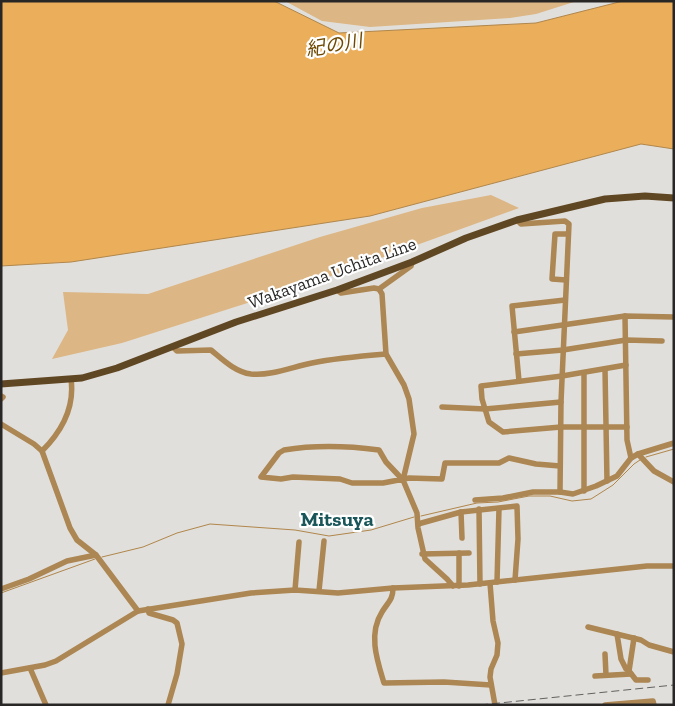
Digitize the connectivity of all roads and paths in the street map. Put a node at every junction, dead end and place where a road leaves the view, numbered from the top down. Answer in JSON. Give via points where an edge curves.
{"nodes":[{"id":1,"x":674,"y":198,"type":"edge"},
{"id":2,"x":517,"y":220,"type":"junction"},
{"id":3,"x":568,"y":234,"type":"junction"},
{"id":4,"x":412,"y":262,"type":"junction"},
{"id":5,"x":566,"y":280,"type":"junction"},
{"id":6,"x":379,"y":289,"type":"junction"},
{"id":7,"x":337,"y":290,"type":"junction"},
{"id":8,"x":565,"y":300,"type":"junction"},
{"id":9,"x":625,"y":316,"type":"junction"},
{"id":10,"x":674,"y":317,"type":"edge"},
{"id":11,"x":565,"y":325,"type":"junction"},
{"id":12,"x":514,"y":332,"type":"junction"},
{"id":13,"x":626,"y":340,"type":"junction"},
{"id":14,"x":662,"y":341,"type":"dead end"},
{"id":15,"x":173,"y":347,"type":"junction"},
{"id":16,"x":564,"y":350,"type":"junction"},
{"id":17,"x":386,"y":354,"type":"junction"},
{"id":18,"x":516,"y":354,"type":"junction"},
{"id":19,"x":626,"y":365,"type":"junction"},
{"id":20,"x":605,"y":369,"type":"junction"},
{"id":21,"x":584,"y":372,"type":"junction"},
{"id":22,"x":562,"y":376,"type":"junction"},
{"id":23,"x":71,"y":379,"type":"junction"},
{"id":24,"x":518,"y":381,"type":"junction"},
{"id":25,"x":1,"y":384,"type":"edge"},
{"id":26,"x":562,"y":402,"type":"junction"},
{"id":27,"x":442,"y":407,"type":"dead end"},
{"id":28,"x":485,"y":409,"type":"junction"},
{"id":29,"x":1,"y":424,"type":"edge"},
{"id":30,"x":561,"y":427,"type":"junction"},
{"id":31,"x":584,"y":427,"type":"junction"},
{"id":32,"x":606,"y":427,"type":"junction"},
{"id":33,"x":627,"y":427,"type":"junction"},
{"id":34,"x":674,"y":443,"type":"edge"},
{"id":35,"x":42,"y":451,"type":"junction"},
{"id":36,"x":638,"y":455,"type":"junction"},
{"id":37,"x":631,"y":458,"type":"junction"},
{"id":38,"x":560,"y":466,"type":"junction"},
{"id":39,"x":403,"y":480,"type":"junction"},
{"id":40,"x":607,"y":481,"type":"junction"},
{"id":41,"x":674,"y":482,"type":"edge"},
{"id":42,"x":584,"y":491,"type":"junction"},
{"id":43,"x":560,"y":492,"type":"junction"},
{"id":44,"x":476,"y":500,"type":"dead end"},
{"id":45,"x":479,"y":509,"type":"junction"},
{"id":46,"x":499,"y":509,"type":"junction"},
{"id":47,"x":461,"y":512,"type":"junction"},
{"id":48,"x":418,"y":519,"type":"junction"},
{"id":49,"x":462,"y":538,"type":"dead end"},
{"id":50,"x":299,"y":542,"type":"dead end"},
{"id":51,"x":324,"y":542,"type":"dead end"},
{"id":52,"x":460,"y":553,"type":"junction"},
{"id":53,"x":469,"y":553,"type":"dead end"},
{"id":54,"x":422,"y":554,"type":"junction"},
{"id":55,"x":96,"y":555,"type":"junction"},
{"id":56,"x":674,"y":566,"type":"edge"},
{"id":57,"x":515,"y":580,"type":"junction"},
{"id":58,"x":497,"y":582,"type":"junction"},
{"id":59,"x":490,"y":583,"type":"junction"},
{"id":60,"x":480,"y":584,"type":"junction"},
{"id":61,"x":456,"y":586,"type":"junction"},
{"id":62,"x":393,"y":588,"type":"junction"},
{"id":63,"x":1,"y":589,"type":"edge"},
{"id":64,"x":296,"y":590,"type":"junction"},
{"id":65,"x":319,"y":591,"type":"junction"},
{"id":66,"x":148,"y":609,"type":"junction"},
{"id":67,"x":138,"y":611,"type":"junction"},
{"id":68,"x":588,"y":627,"type":"dead end"},
{"id":69,"x":617,"y":634,"type":"junction"},
{"id":70,"x":634,"y":638,"type":"junction"},
{"id":71,"x":674,"y":652,"type":"edge"},
{"id":72,"x":605,"y":654,"type":"dead end"},
{"id":73,"x":30,"y":668,"type":"junction"},
{"id":74,"x":630,"y":672,"type":"junction"},
{"id":75,"x":1,"y":673,"type":"edge"},
{"id":76,"x":595,"y":676,"type":"dead end"},
{"id":77,"x":606,"y":676,"type":"junction"},
{"id":78,"x":648,"y":680,"type":"dead end"},
{"id":79,"x":491,"y":685,"type":"junction"},
{"id":80,"x":46,"y":705,"type":"edge"},
{"id":81,"x":168,"y":705,"type":"edge"},
{"id":82,"x":495,"y":705,"type":"edge"},
{"id":83,"x":605,"y":705,"type":"edge"},
{"id":84,"x":654,"y":705,"type":"edge"}],
"edges":[{"from":1,"to":2,"type":"main road","name":"Wakayama Uchita Line","via":[[605,199]]},
{"from":2,"to":3,"type":"street","via":[[521,224],[565,221],[569,224]]},
{"from":2,"to":4,"type":"main road","name":"Wakayama Uchita Line"},
{"from":3,"to":5,"type":"street"},
{"from":3,"to":5,"type":"street","via":[[555,234],[552,279]]},
{"from":4,"to":6,"type":"street"},
{"from":4,"to":7,"type":"main road","name":"Wakayama Uchita Line"},
{"from":5,"to":8,"type":"street"},
{"from":6,"to":7,"type":"street","via":[[341,293]]},
{"from":6,"to":17,"type":"street"},
{"from":7,"to":15,"type":"main road","name":"Wakayama Uchita Line","via":[[236,322]]},
{"from":8,"to":11,"type":"street"},
{"from":8,"to":12,"type":"street","via":[[512,306]]},
{"from":9,"to":10,"type":"street"},
{"from":9,"to":11,"type":"street"},
{"from":9,"to":13,"type":"street"},
{"from":11,"to":12,"type":"street"},
{"from":11,"to":16,"type":"street"},
{"from":12,"to":18,"type":"street"},
{"from":13,"to":14,"type":"street"},
{"from":13,"to":16,"type":"street"},
{"from":13,"to":19,"type":"street"},
{"from":15,"to":17,"type":"street","via":[[178,352],[211,350],[227,363],[251,374],[320,361]]},
{"from":15,"to":23,"type":"main road","name":"Wakayama Uchita Line","via":[[117,368]]},
{"from":16,"to":18,"type":"street"},
{"from":16,"to":22,"type":"street"},
{"from":17,"to":39,"type":"street","via":[[404,385],[414,434]]},
{"from":18,"to":24,"type":"street"},
{"from":19,"to":20,"type":"street"},
{"from":19,"to":33,"type":"street"},
{"from":20,"to":21,"type":"street"},
{"from":20,"to":32,"type":"street"},
{"from":21,"to":22,"type":"street"},
{"from":21,"to":31,"type":"street"},
{"from":22,"to":24,"type":"street"},
{"from":22,"to":26,"type":"street"},
{"from":23,"to":25,"type":"main road","name":"Wakayama Uchita Line"},
{"from":23,"to":35,"type":"street","via":[[67,416],[61,429]]},
{"from":24,"to":28,"type":"street","via":[[481,386]]},
{"from":26,"to":28,"type":"street"},
{"from":26,"to":30,"type":"street"},
{"from":27,"to":28,"type":"street"},
{"from":28,"to":30,"type":"street","via":[[489,422],[502,432]]},
{"from":29,"to":35,"type":"street"},
{"from":30,"to":31,"type":"street"},
{"from":30,"to":38,"type":"street"},
{"from":31,"to":32,"type":"street"},
{"from":31,"to":42,"type":"street"},
{"from":32,"to":33,"type":"street"},
{"from":32,"to":40,"type":"street"},
{"from":33,"to":37,"type":"street"},
{"from":34,"to":36,"type":"street"},
{"from":35,"to":55,"type":"street","via":[[70,528],[77,540]]},
{"from":36,"to":37,"type":"street"},
{"from":36,"to":41,"type":"street","via":[[654,472]]},
{"from":37,"to":40,"type":"street","via":[[617,476]]},
{"from":38,"to":39,"type":"street","via":[[509,458],[499,463],[445,463],[442,478]]},
{"from":38,"to":43,"type":"street"},
{"from":39,"to":39,"type":"street","via":[[360,483],[293,476],[281,479],[261,477],[284,450],[353,447],[380,450],[386,462]]},
{"from":39,"to":48,"type":"street"},
{"from":40,"to":42,"type":"street"},
{"from":42,"to":43,"type":"street","via":[[573,494]]},
{"from":43,"to":44,"type":"street","via":[[533,492]]},
{"from":45,"to":46,"type":"street"},
{"from":45,"to":47,"type":"street"},
{"from":45,"to":60,"type":"street"},
{"from":46,"to":57,"type":"street","via":[[517,506]]},
{"from":46,"to":58,"type":"street"},
{"from":47,"to":48,"type":"street"},
{"from":47,"to":49,"type":"street"},
{"from":48,"to":54,"type":"street"},
{"from":50,"to":64,"type":"street"},
{"from":51,"to":65,"type":"street"},
{"from":52,"to":53,"type":"street"},
{"from":52,"to":54,"type":"street"},
{"from":52,"to":61,"type":"street"},
{"from":54,"to":61,"type":"street"},
{"from":55,"to":63,"type":"street","via":[[67,561]]},
{"from":55,"to":67,"type":"street"},
{"from":56,"to":57,"type":"street"},
{"from":57,"to":58,"type":"street"},
{"from":58,"to":59,"type":"street"},
{"from":59,"to":60,"type":"street"},
{"from":59,"to":79,"type":"street","via":[[492,621],[498,643],[491,669]]},
{"from":60,"to":61,"type":"street"},
{"from":61,"to":62,"type":"street"},
{"from":62,"to":65,"type":"street","via":[[338,593]]},
{"from":62,"to":79,"type":"street","via":[[393,598],[381,612],[374,631],[375,650],[384,683]]},
{"from":64,"to":65,"type":"street"},
{"from":64,"to":66,"type":"street","via":[[251,593]]},
{"from":66,"to":67,"type":"street"},
{"from":66,"to":81,"type":"street","via":[[150,613],[178,623],[182,644]]},
{"from":67,"to":73,"type":"street","via":[[56,661]]},
{"from":68,"to":69,"type":"street"},
{"from":69,"to":70,"type":"street"},
{"from":69,"to":74,"type":"street","via":[[621,659]]},
{"from":70,"to":71,"type":"street"},
{"from":70,"to":74,"type":"street"},
{"from":72,"to":77,"type":"street"},
{"from":73,"to":75,"type":"street"},
{"from":73,"to":80,"type":"street"},
{"from":74,"to":77,"type":"street"},
{"from":74,"to":78,"type":"street","via":[[636,680]]},
{"from":76,"to":77,"type":"street"},
{"from":79,"to":82,"type":"street"},
{"from":83,"to":84,"type":"street","via":[[654,701]]}]}
